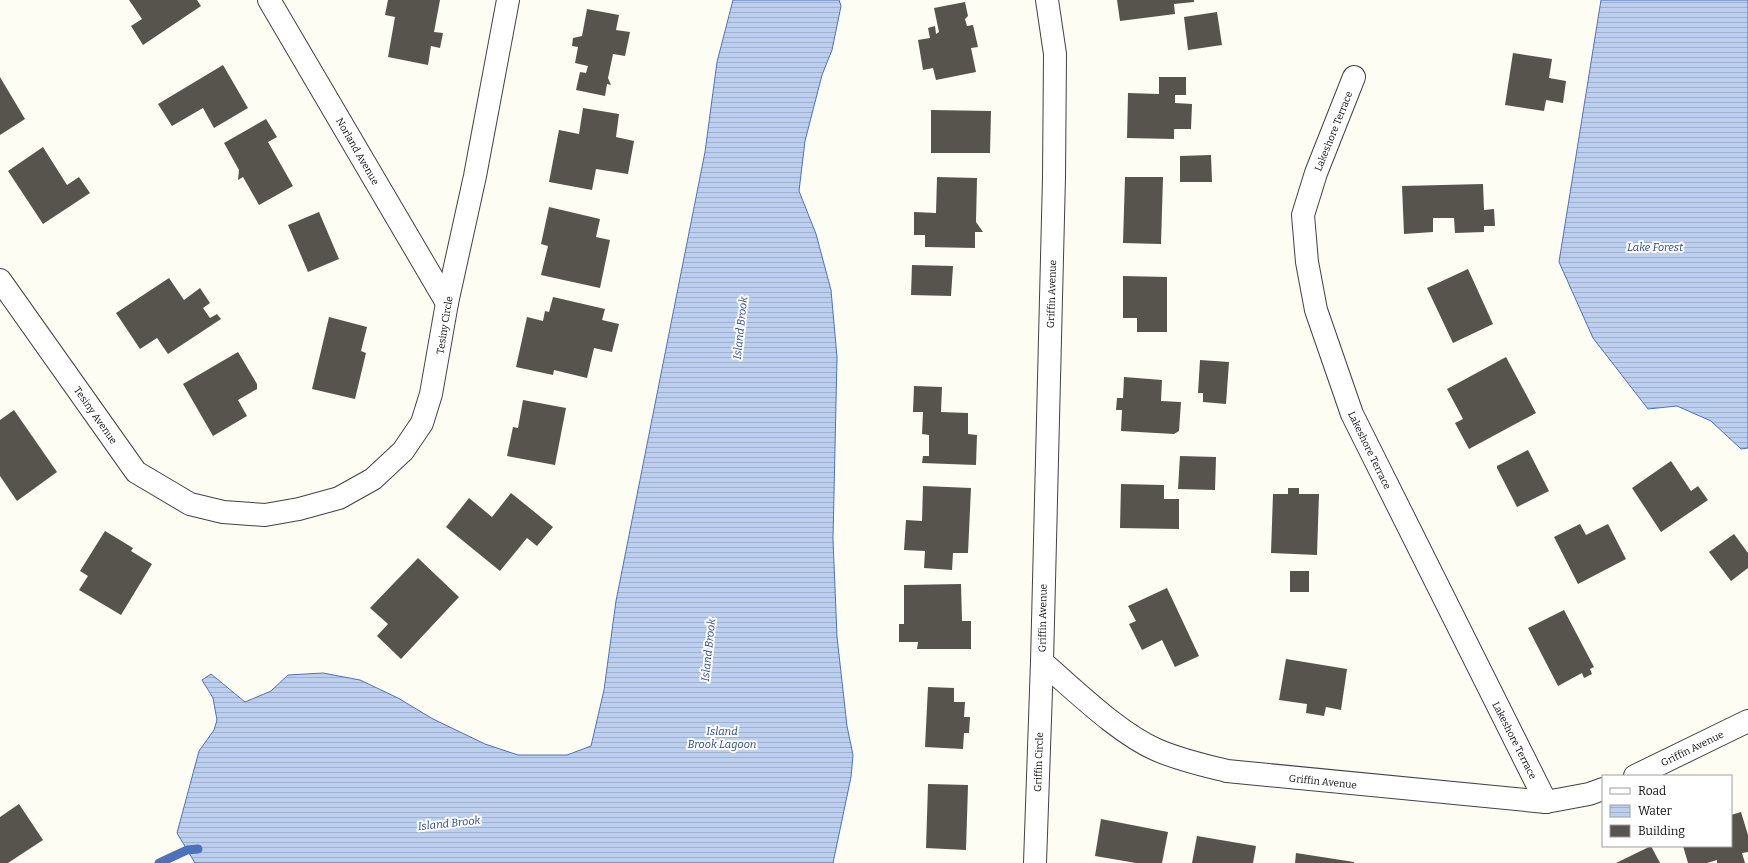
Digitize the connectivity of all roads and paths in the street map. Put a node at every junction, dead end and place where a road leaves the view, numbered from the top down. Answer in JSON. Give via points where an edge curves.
{"nodes":[{"id":1,"x":269,"y":0,"type":"edge"},
{"id":2,"x":508,"y":0,"type":"edge"},
{"id":3,"x":1047,"y":0,"type":"edge"},
{"id":4,"x":1354,"y":77,"type":"dead end"},
{"id":5,"x":0,"y":280,"type":"edge"},
{"id":6,"x":447,"y":303,"type":"junction"},
{"id":7,"x":223,"y":512,"type":"joint"},
{"id":8,"x":1042,"y":662,"type":"junction"},
{"id":9,"x":1748,"y":720,"type":"edge"},
{"id":10,"x":1637,"y":775,"type":"edge"},
{"id":11,"x":1602,"y":789,"type":"edge"},
{"id":12,"x":1546,"y":802,"type":"junction"},
{"id":13,"x":1035,"y":863,"type":"edge"}],
"edges":[{"from":1,"to":6,"type":"street","name":"Norland Avenue"},
{"from":2,"to":6,"type":"street","name":"Tesiny Circle","via":[[475,176]]},
{"from":3,"to":8,"type":"street","name":"Griffin Avenue","via":[[1055,62]]},
{"from":4,"to":12,"type":"street","name":"Lakeshore Terrace","via":[[1316,173],[1303,215],[1307,262],[1316,310],[1352,414]]},
{"from":5,"to":7,"type":"street","name":"Tesiny Avenue","via":[[136,472],[190,504]]},
{"from":6,"to":7,"type":"street","name":"Tesiny Circle","via":[[431,394],[422,423],[403,451],[373,479],[339,498],[299,509],[265,515]]},
{"from":8,"to":12,"type":"street","name":"Griffin Avenue","via":[[1122,730],[1156,750],[1186,761],[1227,771]]},
{"from":8,"to":13,"type":"street","name":"Griffin Circle"},
{"from":9,"to":10,"type":"street","name":"Griffin Avenue"},
{"from":11,"to":12,"type":"street","name":"Griffin Avenue"}]}
